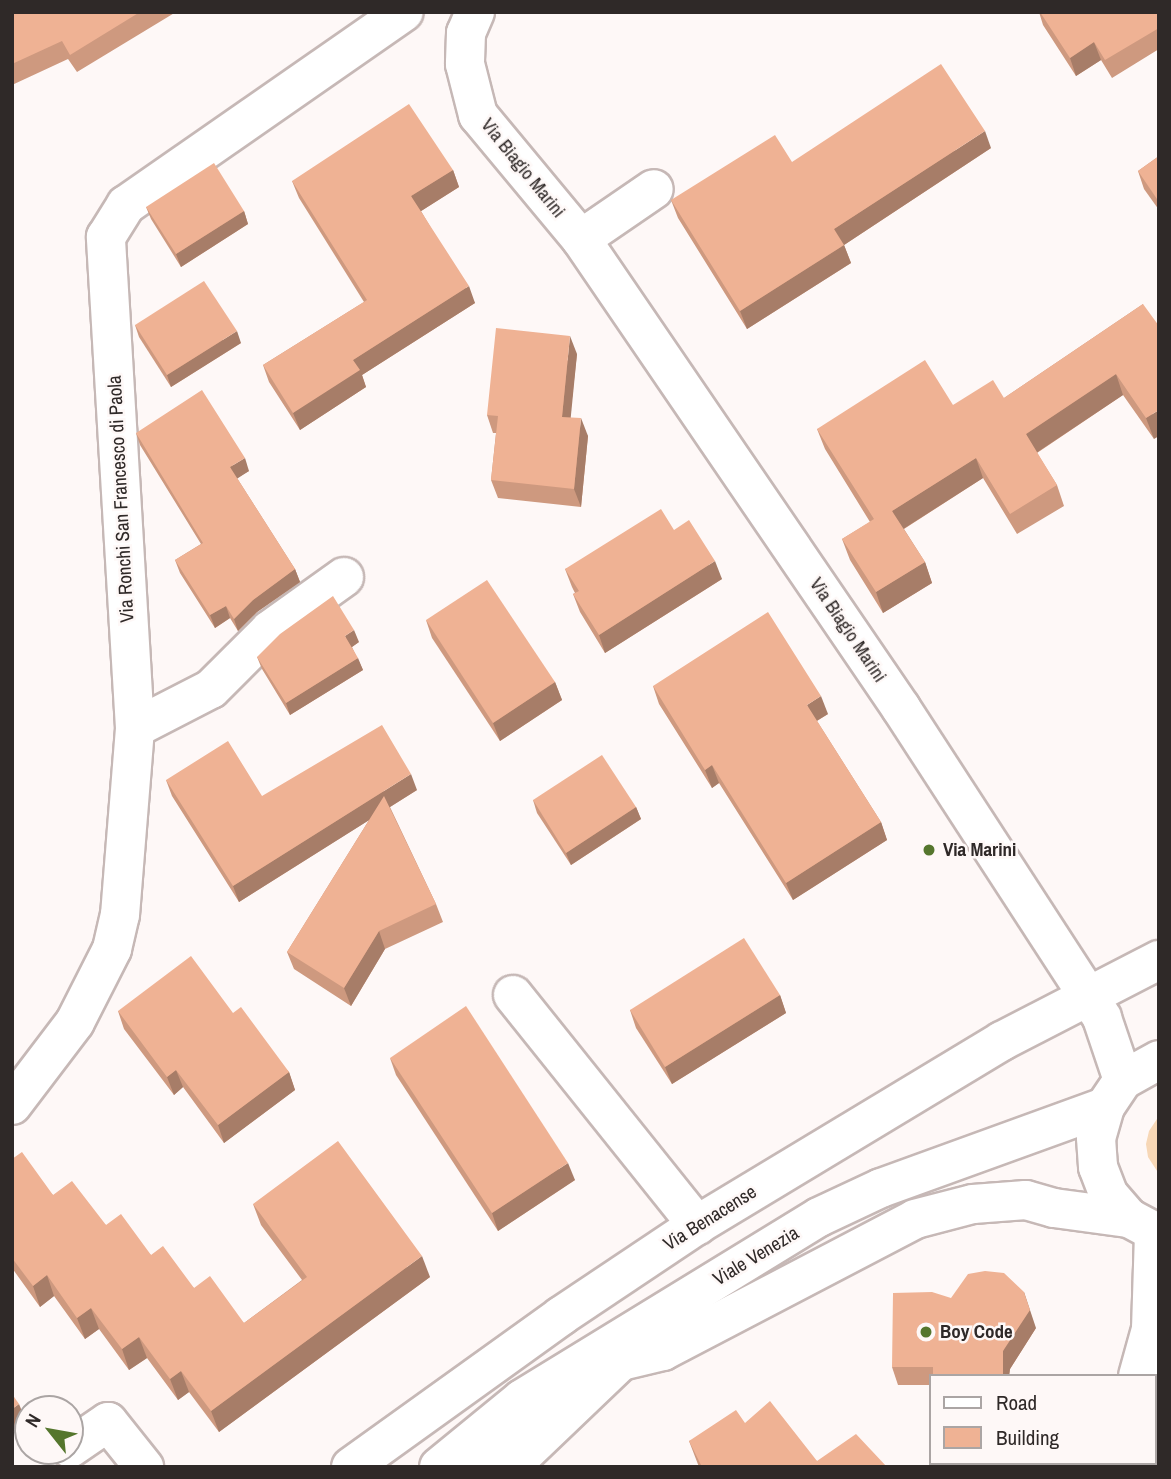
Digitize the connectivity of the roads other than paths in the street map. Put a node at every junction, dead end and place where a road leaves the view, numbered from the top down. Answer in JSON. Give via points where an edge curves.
{"nodes":[{"id":1,"x":404,"y":12,"type":"edge"},
{"id":2,"x":475,"y":12,"type":"edge"},
{"id":3,"x":654,"y":189,"type":"dead end"},
{"id":4,"x":581,"y":239,"type":"junction"},
{"id":5,"x":344,"y":577,"type":"dead end"},
{"id":6,"x":135,"y":728,"type":"junction"},
{"id":7,"x":1159,"y":960,"type":"edge"},
{"id":8,"x":513,"y":995,"type":"dead end"},
{"id":9,"x":1087,"y":995,"type":"junction"},
{"id":10,"x":1107,"y":1027,"type":"junction"},
{"id":11,"x":1159,"y":1050,"type":"edge"},
{"id":12,"x":1159,"y":1059,"type":"edge"},
{"id":13,"x":1114,"y":1093,"type":"junction"},
{"id":14,"x":12,"y":1105,"type":"edge"},
{"id":15,"x":697,"y":1225,"type":"junction"},
{"id":16,"x":1147,"y":1228,"type":"edge"},
{"id":17,"x":621,"y":1361,"type":"junction"},
{"id":18,"x":1139,"y":1374,"type":"edge"},
{"id":19,"x":84,"y":1439,"type":"edge"},
{"id":20,"x":144,"y":1467,"type":"edge"},
{"id":21,"x":351,"y":1467,"type":"edge"},
{"id":22,"x":439,"y":1467,"type":"edge"},
{"id":23,"x":469,"y":1467,"type":"edge"},
{"id":24,"x":510,"y":1467,"type":"edge"}],
"edges":[{"from":1,"to":6,"type":"street","name":"Via Ronchi San Francesco di Paola","via":[[126,205],[106,237]]},
{"from":2,"to":4,"type":"street","name":"Via Biagio Marini","via":[[466,33],[465,64],[478,115]]},
{"from":3,"to":4,"type":"street"},
{"from":4,"to":9,"type":"street","name":"Via Biagio Marini","via":[[901,708]]},
{"from":5,"to":6,"type":"street","via":[[270,630],[211,689]]},
{"from":6,"to":14,"type":"street","name":"Via Ronchi San Francesco di Paola","via":[[120,915],[112,949],[75,1022]]},
{"from":7,"to":9,"type":"street","name":"Via Benacense"},
{"from":8,"to":15,"type":"street"},
{"from":9,"to":10,"type":"street","name":"Via Biagio Marini"},
{"from":9,"to":15,"type":"street","name":"Via Benacense","via":[[1002,1041]]},
{"from":10,"to":11,"type":"street","via":[[1130,1045]]},
{"from":10,"to":13,"type":"street"},
{"from":12,"to":13,"type":"street","name":"Viale Venezia"},
{"from":13,"to":16,"type":"street","via":[[1096,1138],[1098,1167],[1109,1195]]},
{"from":13,"to":22,"type":"street","name":"Viale Venezia","via":[[819,1217],[522,1399]]},
{"from":15,"to":21,"type":"street","name":"Via Benacense"},
{"from":16,"to":17,"type":"street","name":"Viale Venezia","via":[[1026,1200],[973,1204],[915,1219],[663,1351]]},
{"from":16,"to":18,"type":"street","via":[[1151,1329]]},
{"from":17,"to":23,"type":"street","name":"Viale Venezia"},
{"from":17,"to":24,"type":"street"},
{"from":19,"to":20,"type":"street","via":[[107,1422]]}]}
